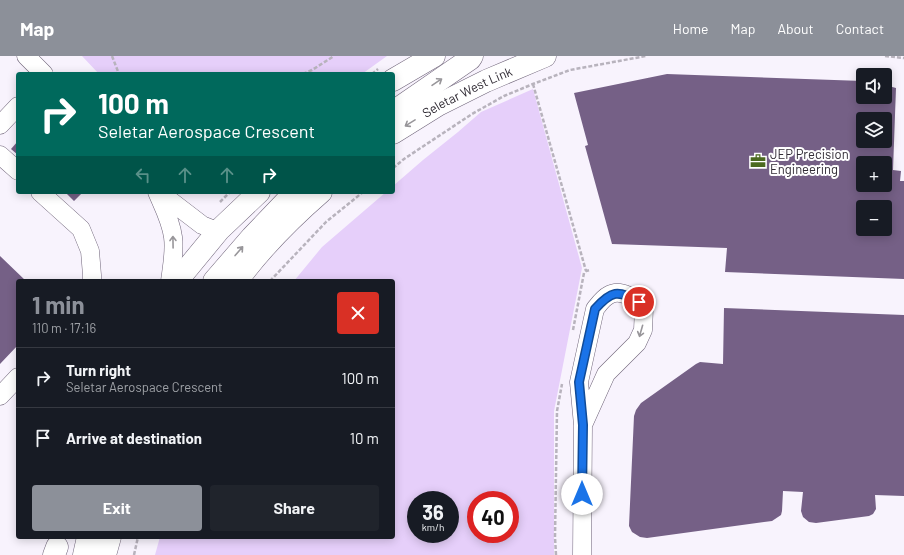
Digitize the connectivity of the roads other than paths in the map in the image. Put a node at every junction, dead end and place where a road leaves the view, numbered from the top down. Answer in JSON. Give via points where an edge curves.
{"nodes":[{"id":1,"x":26,"y":56,"type":"edge"},
{"id":2,"x":434,"y":56,"type":"edge"},
{"id":3,"x":472,"y":56,"type":"edge"},
{"id":4,"x":545,"y":56,"type":"edge"},
{"id":5,"x":42,"y":72,"type":"edge"},
{"id":6,"x":395,"y":79,"type":"edge"},
{"id":7,"x":16,"y":108,"type":"edge"},
{"id":8,"x":395,"y":111,"type":"edge"},
{"id":9,"x":0,"y":124,"type":"edge"},
{"id":10,"x":395,"y":132,"type":"edge"},
{"id":11,"x":0,"y":155,"type":"edge"},
{"id":12,"x":16,"y":169,"type":"edge"},
{"id":13,"x":42,"y":194,"type":"edge"},
{"id":14,"x":159,"y":194,"type":"edge"},
{"id":15,"x":161,"y":194,"type":"edge"},
{"id":16,"x":257,"y":194,"type":"edge"},
{"id":17,"x":293,"y":194,"type":"edge"},
{"id":18,"x":319,"y":194,"type":"edge"},
{"id":19,"x":219,"y":230,"type":"junction"},
{"id":20,"x":92,"y":279,"type":"edge"},
{"id":21,"x":170,"y":279,"type":"edge"},
{"id":22,"x":179,"y":279,"type":"edge"},
{"id":23,"x":216,"y":279,"type":"edge"},
{"id":24,"x":238,"y":279,"type":"edge"},
{"id":25,"x":16,"y":379,"type":"edge"},
{"id":26,"x":0,"y":396,"type":"edge"},
{"id":27,"x":583,"y":425,"type":"junction"},
{"id":28,"x":88,"y":539,"type":"edge"},
{"id":29,"x":109,"y":539,"type":"edge"},
{"id":30,"x":84,"y":555,"type":"edge"},
{"id":31,"x":105,"y":555,"type":"edge"},
{"id":32,"x":582,"y":555,"type":"edge"}],
"edges":[{"from":1,"to":5,"type":"street"},
{"from":2,"to":6,"type":"main road"},
{"from":8,"to":3,"type":"main road","one_way":true},
{"from":4,"to":10,"type":"main road","name":"Seletar West Link","one_way":true,"via":[[438,105]]},
{"from":7,"to":9,"type":"street"},
{"from":11,"to":12,"type":"street"},
{"from":13,"to":20,"type":"street","via":[[81,229],[90,251]]},
{"from":21,"to":14,"type":"street","one_way":true,"via":[[173,235]]},
{"from":15,"to":19,"type":"street","via":[[201,224]]},
{"from":16,"to":19,"type":"main road"},
{"from":23,"to":17,"type":"main road","one_way":true},
{"from":18,"to":24,"type":"main road","via":[[298,211]]},
{"from":19,"to":22,"type":"main road"},
{"from":25,"to":26,"type":"street"},
{"from":27,"to":27,"type":"street","one_way":true,"via":[[579,382],[595,309],[610,294],[630,296],[644,308],[643,330],[637,343],[606,374]]},
{"from":27,"to":32,"type":"street"},
{"from":28,"to":30,"type":"main road"},
{"from":29,"to":31,"type":"main road"}]}
